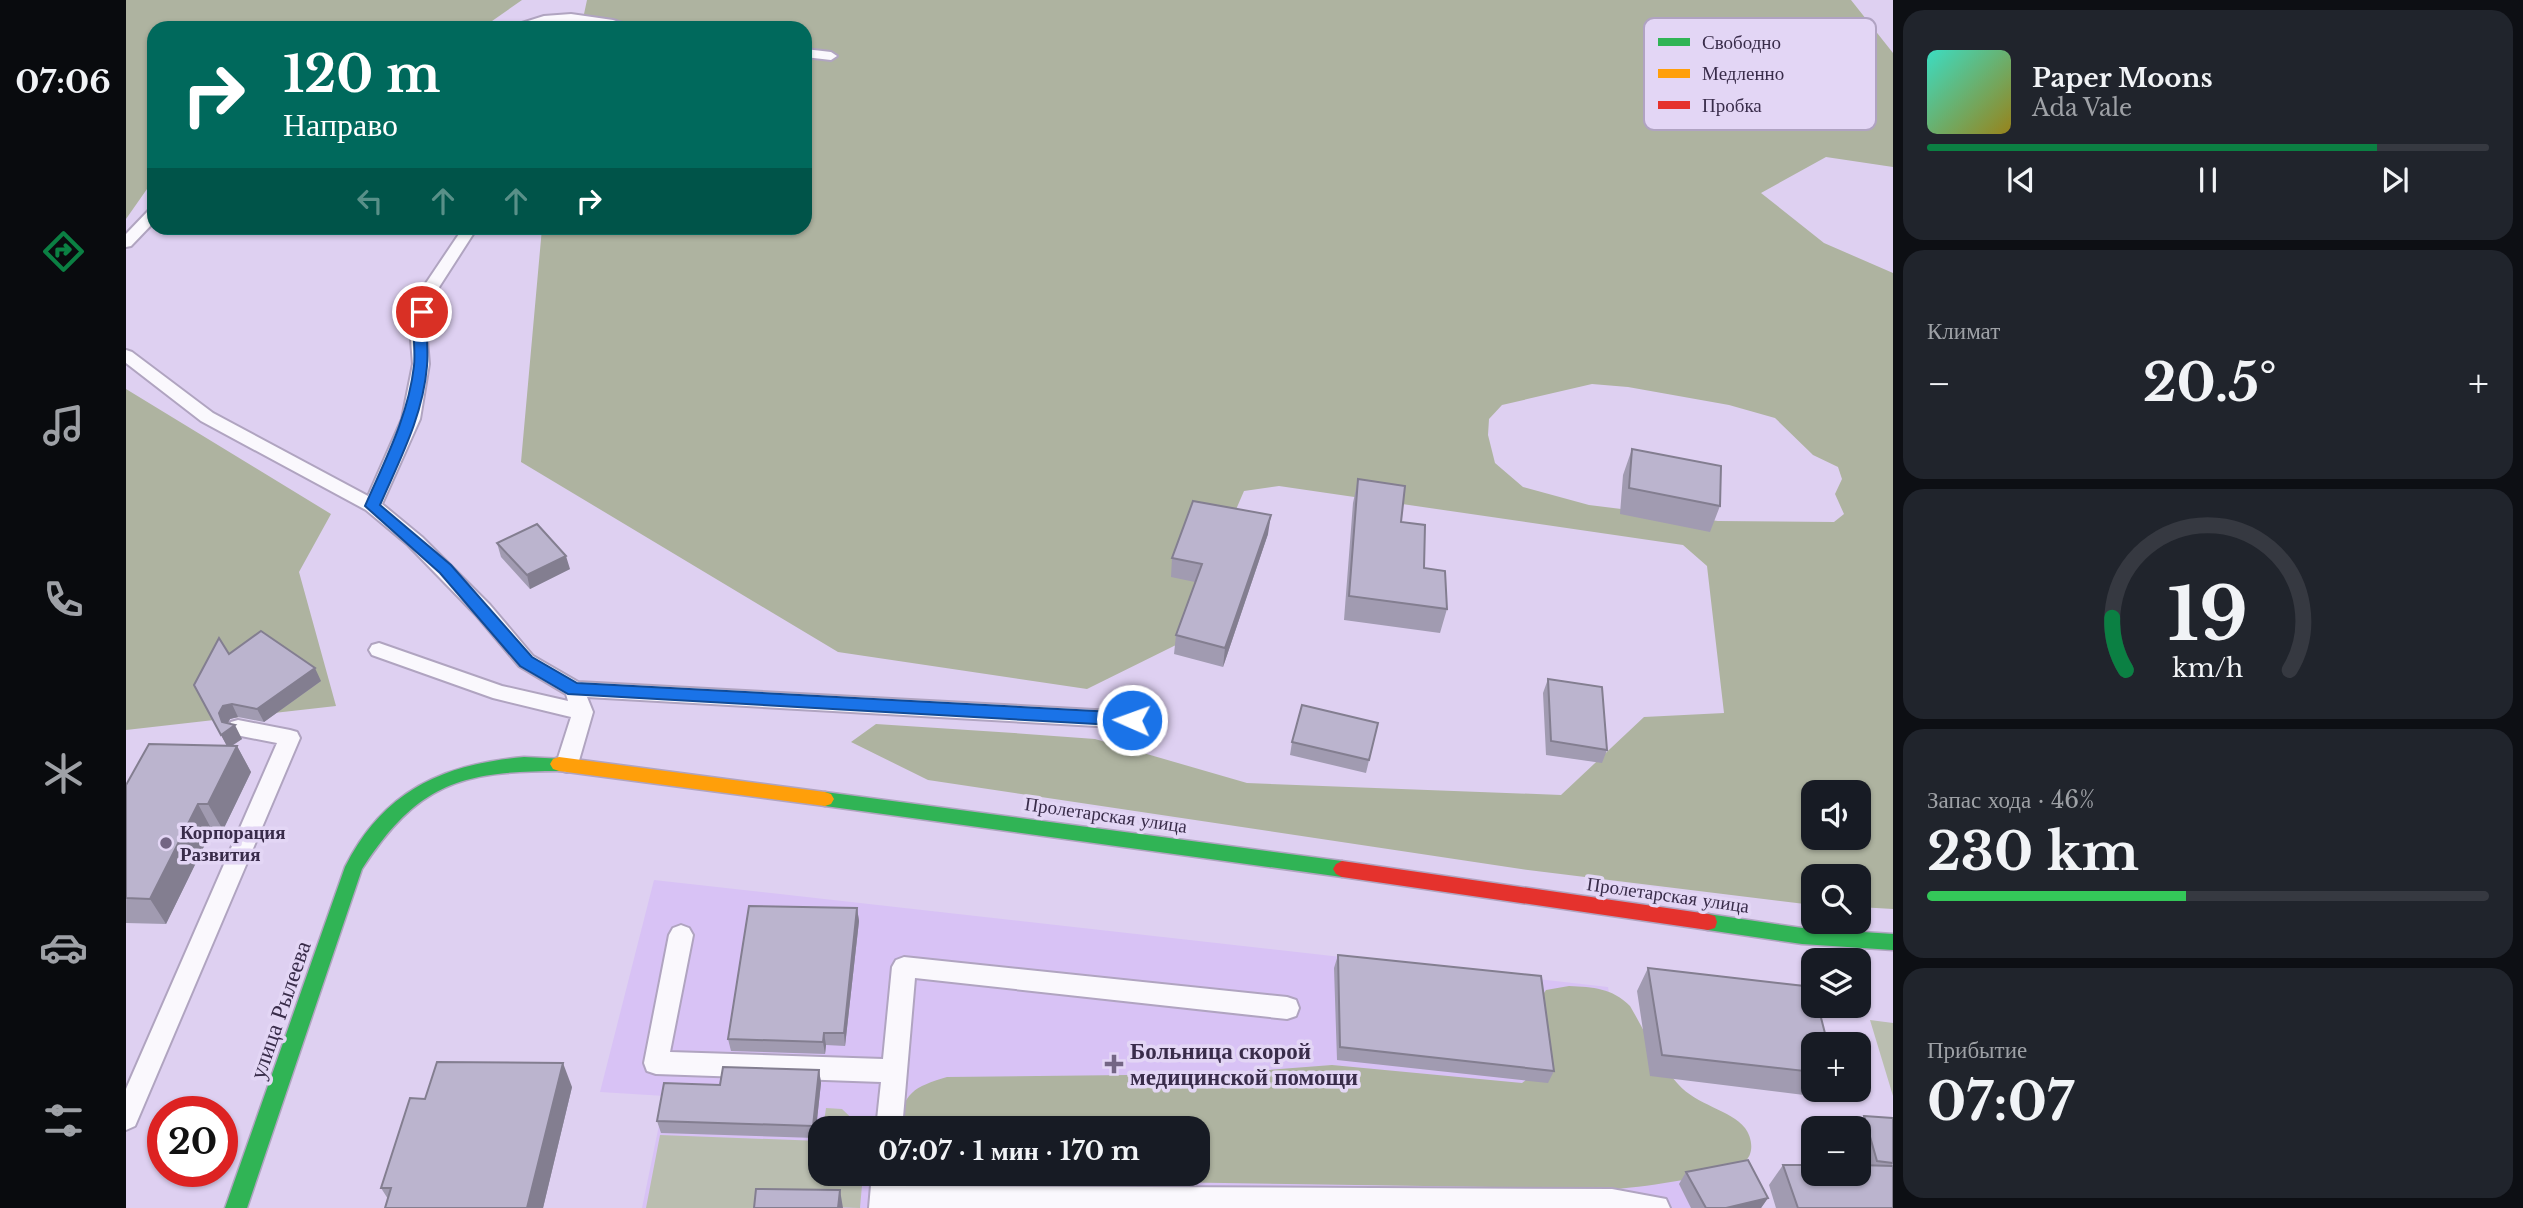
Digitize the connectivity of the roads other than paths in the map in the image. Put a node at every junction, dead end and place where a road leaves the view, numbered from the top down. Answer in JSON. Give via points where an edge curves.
{"nodes":[{"id":1,"x":548,"y":21,"type":"edge"},
{"id":2,"x":601,"y":21,"type":"edge"},
{"id":3,"x":812,"y":54,"type":"edge"},
{"id":4,"x":831,"y":56,"type":"dead end"},
{"id":5,"x":147,"y":220,"type":"edge"},
{"id":6,"x":465,"y":235,"type":"edge"},
{"id":7,"x":126,"y":243,"type":"edge"},
{"id":8,"x":126,"y":355,"type":"edge"},
{"id":9,"x":372,"y":506,"type":"junction"},
{"id":10,"x":379,"y":650,"type":"dead end"},
{"id":11,"x":574,"y":689,"type":"junction"},
{"id":12,"x":583,"y":712,"type":"junction"},
{"id":13,"x":1132,"y":720,"type":"dead end"},
{"id":14,"x":237,"y":728,"type":"edge"},
{"id":15,"x":567,"y":764,"type":"junction"},
{"id":16,"x":354,"y":867,"type":"joint"},
{"id":17,"x":681,"y":935,"type":"dead end"},
{"id":18,"x":1893,"y":942,"type":"edge"},
{"id":19,"x":1287,"y":1008,"type":"dead end"},
{"id":20,"x":894,"y":1071,"type":"junction"},
{"id":21,"x":890,"y":1116,"type":"edge"},
{"id":22,"x":126,"y":1118,"type":"edge"},
{"id":23,"x":883,"y":1194,"type":"edge"},
{"id":24,"x":236,"y":1208,"type":"edge"},
{"id":25,"x":1657,"y":1208,"type":"edge"}],
"edges":[{"from":1,"to":2,"type":"lane","via":[[566,16]]},
{"from":3,"to":4,"type":"lane"},
{"from":5,"to":7,"type":"lane"},
{"from":6,"to":9,"type":"lane","via":[[426,295],[418,328],[421,364],[411,419]]},
{"from":8,"to":9,"type":"lane","via":[[207,417]]},
{"from":9,"to":11,"type":"lane","via":[[445,569],[526,661]]},
{"from":10,"to":12,"type":"lane","via":[[500,693]]},
{"from":11,"to":12,"type":"lane"},
{"from":11,"to":13,"type":"lane"},
{"from":12,"to":15,"type":"lane"},
{"from":14,"to":22,"type":"lane","via":[[290,738]]},
{"from":15,"to":16,"type":"street","name":"Пролетарская улица","via":[[504,763],[436,781],[411,794],[387,815],[367,839]]},
{"from":15,"to":18,"type":"street","name":"Пролетарская улица","via":[[1802,936]]},
{"from":16,"to":24,"type":"street","name":"улица Рылеева"},
{"from":17,"to":20,"type":"lane","via":[[656,1063]]},
{"from":19,"to":20,"type":"lane","via":[[904,967]]},
{"from":20,"to":21,"type":"lane"},
{"from":23,"to":25,"type":"lane","via":[[1598,1201]]}]}
